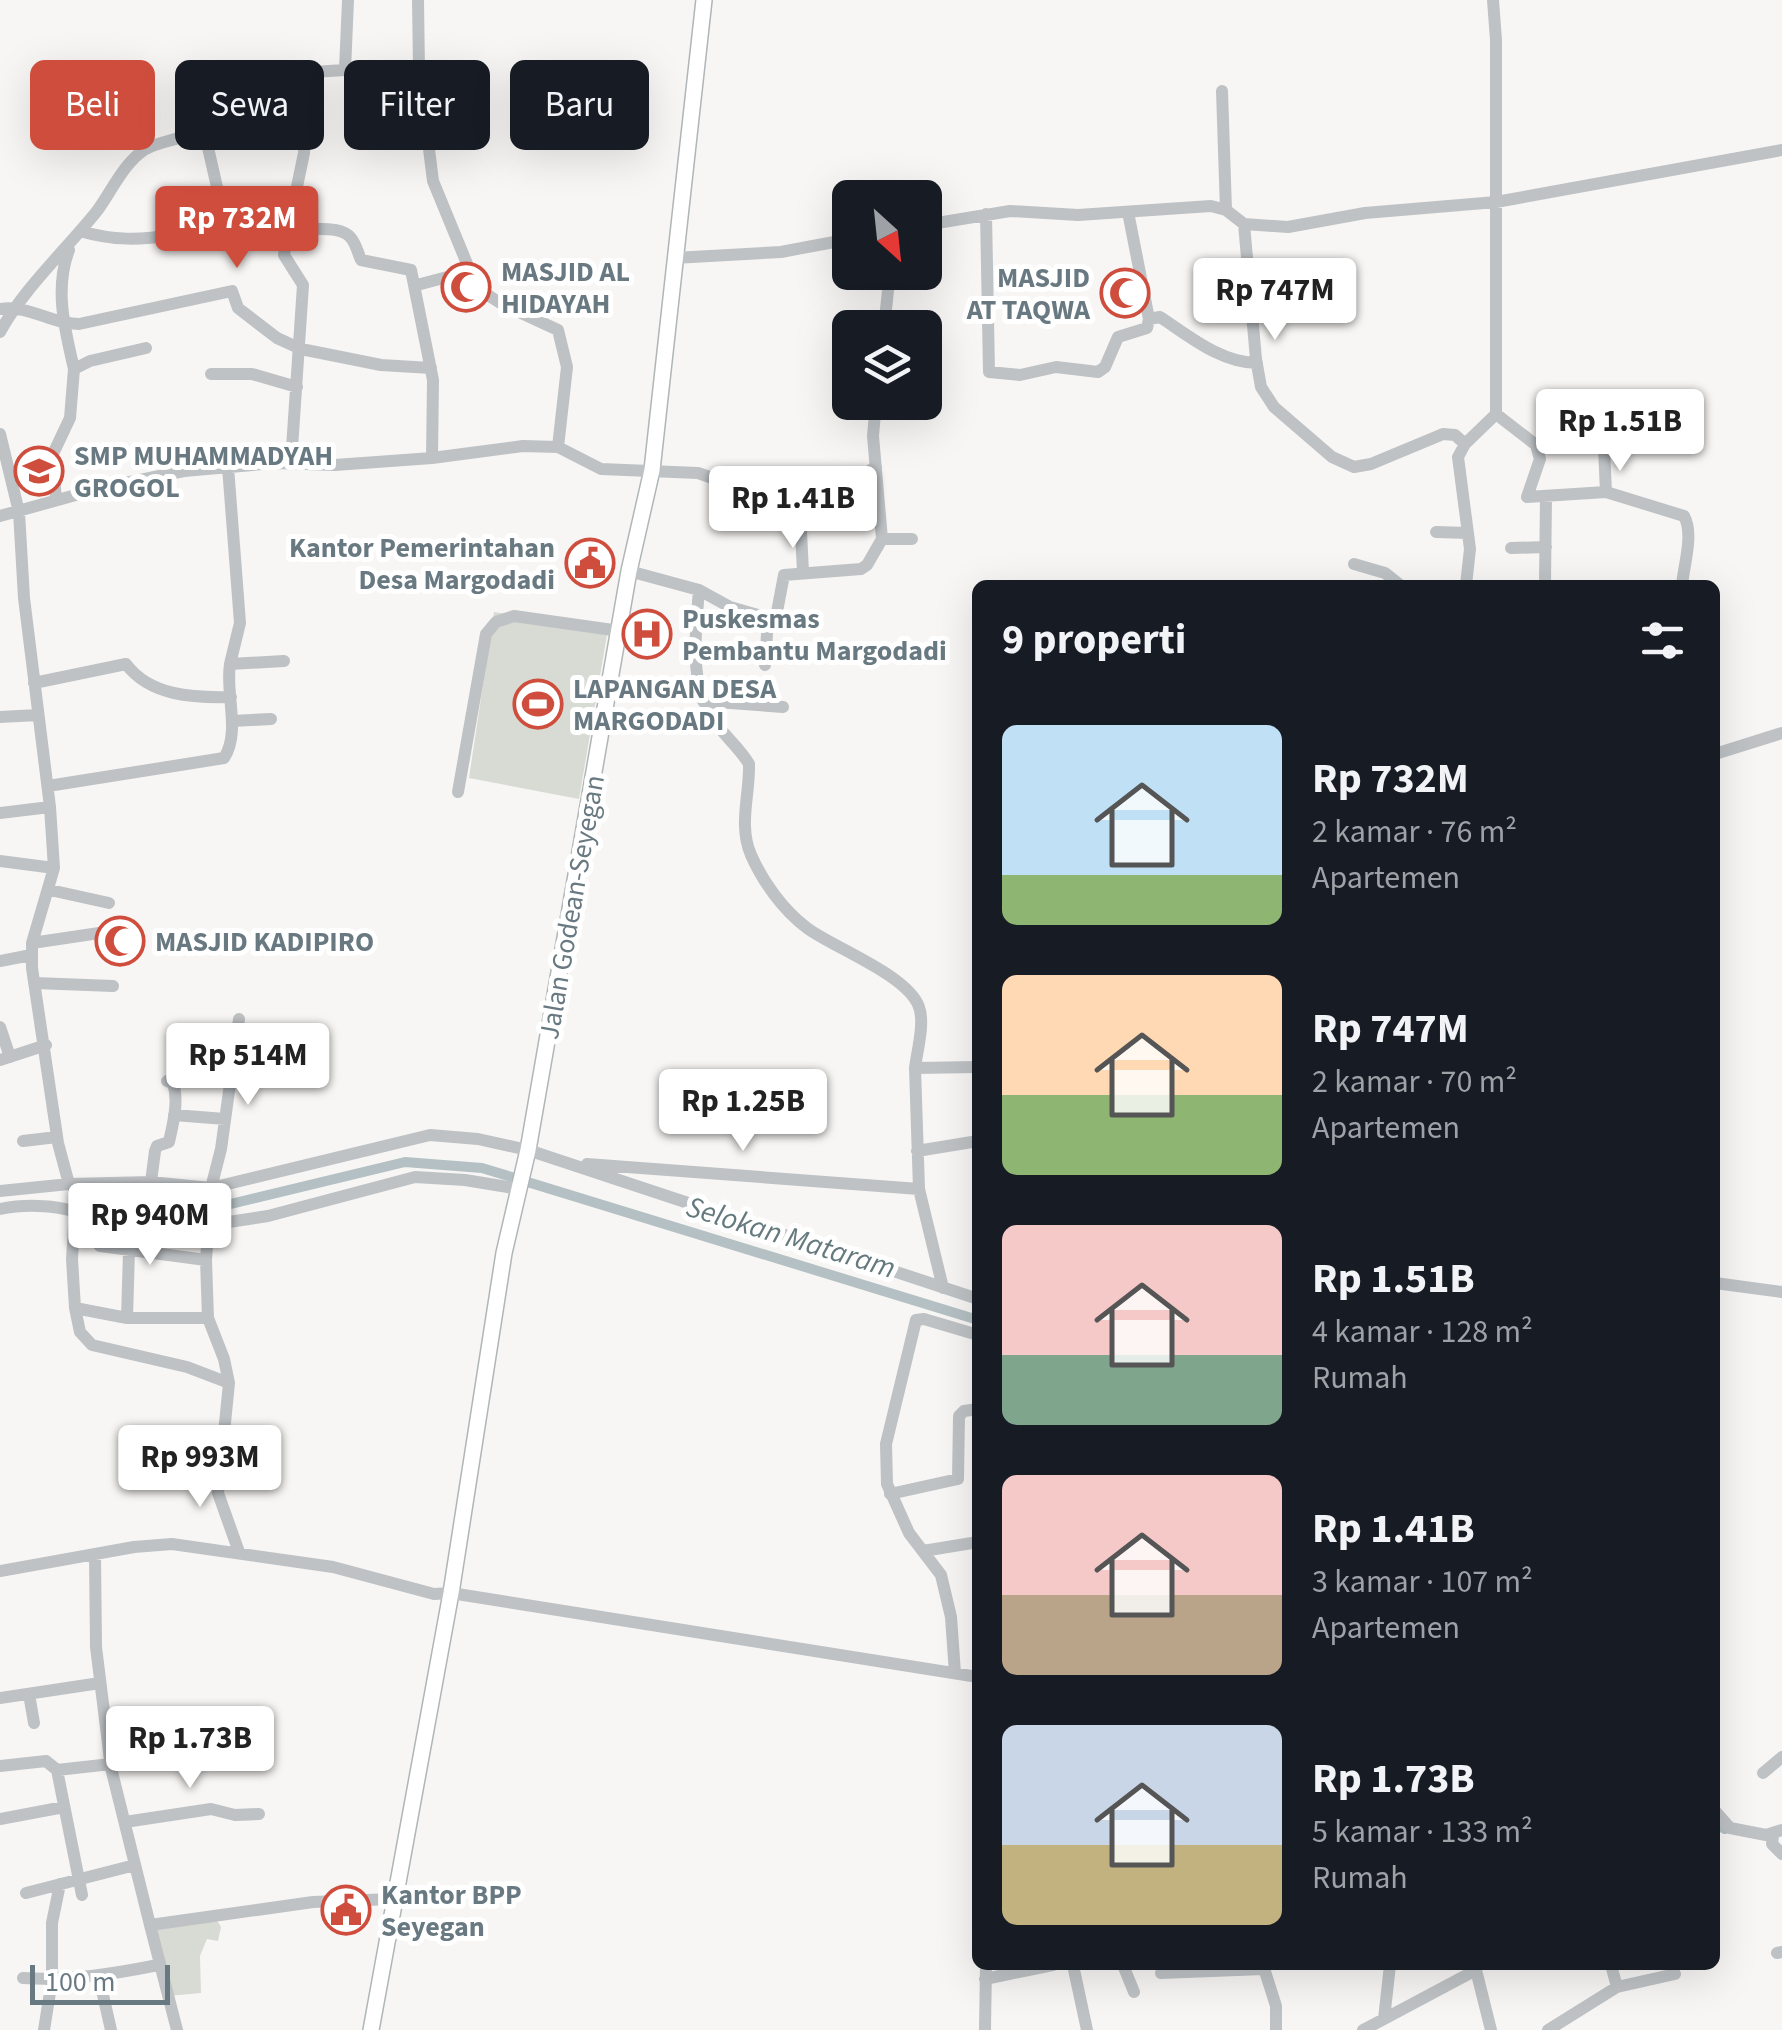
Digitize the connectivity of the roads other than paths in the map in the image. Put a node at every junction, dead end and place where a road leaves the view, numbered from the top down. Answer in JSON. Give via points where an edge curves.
{"nodes":[{"id":1,"x":348,"y":0,"type":"edge"},
{"id":2,"x":418,"y":0,"type":"edge"},
{"id":3,"x":704,"y":0,"type":"edge"},
{"id":4,"x":1493,"y":0,"type":"edge"},
{"id":5,"x":345,"y":60,"type":"edge"},
{"id":6,"x":419,"y":60,"type":"edge"},
{"id":7,"x":1222,"y":91,"type":"dead end"},
{"id":8,"x":175,"y":141,"type":"edge"},
{"id":9,"x":209,"y":150,"type":"edge"},
{"id":10,"x":304,"y":150,"type":"edge"},
{"id":11,"x":429,"y":150,"type":"edge"},
{"id":12,"x":1782,"y":150,"type":"edge"},
{"id":13,"x":1496,"y":202,"type":"junction"},
{"id":14,"x":1226,"y":210,"type":"junction"},
{"id":15,"x":1128,"y":212,"type":"junction"},
{"id":16,"x":223,"y":213,"type":"dead end"},
{"id":17,"x":986,"y":214,"type":"junction"},
{"id":18,"x":942,"y":221,"type":"edge"},
{"id":19,"x":1244,"y":224,"type":"junction"},
{"id":20,"x":289,"y":225,"type":"junction"},
{"id":21,"x":77,"y":235,"type":"junction"},
{"id":22,"x":174,"y":235,"type":"dead end"},
{"id":23,"x":832,"y":242,"type":"edge"},
{"id":24,"x":674,"y":258,"type":"junction"},
{"id":25,"x":470,"y":270,"type":"junction"},
{"id":26,"x":1248,"y":275,"type":"junction"},
{"id":27,"x":1210,"y":282,"type":"dead end"},
{"id":28,"x":416,"y":284,"type":"junction"},
{"id":29,"x":7,"y":308,"type":"edge"},
{"id":30,"x":1149,"y":319,"type":"junction"},
{"id":31,"x":64,"y":324,"type":"junction"},
{"id":32,"x":0,"y":332,"type":"edge"},
{"id":33,"x":146,"y":348,"type":"dead end"},
{"id":34,"x":301,"y":349,"type":"junction"},
{"id":35,"x":1257,"y":363,"type":"junction"},
{"id":36,"x":431,"y":368,"type":"junction"},
{"id":37,"x":74,"y":369,"type":"junction"},
{"id":38,"x":212,"y":374,"type":"dead end"},
{"id":39,"x":298,"y":387,"type":"junction"},
{"id":40,"x":1496,"y":414,"type":"junction"},
{"id":41,"x":874,"y":420,"type":"edge"},
{"id":42,"x":1602,"y":426,"type":"dead end"},
{"id":43,"x":0,"y":434,"type":"edge"},
{"id":44,"x":1464,"y":444,"type":"junction"},
{"id":45,"x":558,"y":447,"type":"junction"},
{"id":46,"x":432,"y":458,"type":"junction"},
{"id":47,"x":291,"y":463,"type":"junction"},
{"id":48,"x":228,"y":467,"type":"junction"},
{"id":49,"x":876,"y":467,"type":"junction"},
{"id":50,"x":652,"y":470,"type":"junction"},
{"id":51,"x":750,"y":491,"type":"dead end"},
{"id":52,"x":1606,"y":492,"type":"junction"},
{"id":53,"x":1546,"y":496,"type":"junction"},
{"id":54,"x":56,"y":499,"type":"junction"},
{"id":55,"x":19,"y":512,"type":"junction"},
{"id":56,"x":0,"y":516,"type":"edge"},
{"id":57,"x":1436,"y":532,"type":"dead end"},
{"id":58,"x":1468,"y":533,"type":"junction"},
{"id":59,"x":882,"y":538,"type":"junction"},
{"id":60,"x":912,"y":539,"type":"dead end"},
{"id":61,"x":1546,"y":547,"type":"junction"},
{"id":62,"x":1510,"y":548,"type":"dead end"},
{"id":63,"x":1354,"y":564,"type":"dead end"},
{"id":64,"x":630,"y":571,"type":"junction"},
{"id":65,"x":804,"y":572,"type":"junction"},
{"id":66,"x":1395,"y":580,"type":"edge"},
{"id":67,"x":1467,"y":580,"type":"edge"},
{"id":68,"x":1546,"y":580,"type":"edge"},
{"id":69,"x":1683,"y":580,"type":"edge"},
{"id":70,"x":698,"y":590,"type":"junction"},
{"id":71,"x":768,"y":618,"type":"junction"},
{"id":72,"x":620,"y":631,"type":"junction"},
{"id":73,"x":284,"y":662,"type":"dead end"},
{"id":74,"x":230,"y":664,"type":"junction"},
{"id":75,"x":764,"y":665,"type":"dead end"},
{"id":76,"x":34,"y":683,"type":"junction"},
{"id":77,"x":230,"y":697,"type":"junction"},
{"id":78,"x":703,"y":701,"type":"junction"},
{"id":79,"x":783,"y":707,"type":"dead end"},
{"id":80,"x":38,"y":715,"type":"junction"},
{"id":81,"x":0,"y":717,"type":"edge"},
{"id":82,"x":271,"y":719,"type":"dead end"},
{"id":83,"x":232,"y":721,"type":"junction"},
{"id":84,"x":1782,"y":733,"type":"edge"},
{"id":85,"x":1720,"y":752,"type":"edge"},
{"id":86,"x":48,"y":786,"type":"junction"},
{"id":87,"x":458,"y":792,"type":"dead end"},
{"id":88,"x":0,"y":805,"type":"edge"},
{"id":89,"x":50,"y":807,"type":"junction"},
{"id":90,"x":1,"y":813,"type":"edge"},
{"id":91,"x":0,"y":861,"type":"edge"},
{"id":92,"x":54,"y":868,"type":"junction"},
{"id":93,"x":50,"y":890,"type":"junction"},
{"id":94,"x":109,"y":903,"type":"dead end"},
{"id":95,"x":106,"y":932,"type":"dead end"},
{"id":96,"x":32,"y":949,"type":"junction"},
{"id":97,"x":0,"y":961,"type":"edge"},
{"id":98,"x":34,"y":983,"type":"junction"},
{"id":99,"x":113,"y":986,"type":"dead end"},
{"id":100,"x":240,"y":1018,"type":"dead end"},
{"id":101,"x":0,"y":1027,"type":"edge"},
{"id":102,"x":46,"y":1044,"type":"junction"},
{"id":103,"x":5,"y":1058,"type":"edge"},
{"id":104,"x":972,"y":1067,"type":"edge"},
{"id":105,"x":915,"y":1068,"type":"junction"},
{"id":106,"x":167,"y":1081,"type":"dead end"},
{"id":107,"x":174,"y":1115,"type":"junction"},
{"id":108,"x":225,"y":1120,"type":"junction"},
{"id":109,"x":58,"y":1137,"type":"junction"},
{"id":110,"x":23,"y":1141,"type":"dead end"},
{"id":111,"x":972,"y":1141,"type":"edge"},
{"id":112,"x":917,"y":1150,"type":"junction"},
{"id":113,"x":527,"y":1155,"type":"junction"},
{"id":114,"x":564,"y":1162,"type":"junction"},
{"id":115,"x":0,"y":1178,"type":"edge"},
{"id":116,"x":151,"y":1182,"type":"junction"},
{"id":117,"x":69,"y":1184,"type":"junction"},
{"id":118,"x":521,"y":1187,"type":"junction"},
{"id":119,"x":15,"y":1188,"type":"junction"},
{"id":120,"x":918,"y":1189,"type":"junction"},
{"id":121,"x":0,"y":1191,"type":"edge"},
{"id":122,"x":210,"y":1194,"type":"junction"},
{"id":123,"x":0,"y":1208,"type":"edge"},
{"id":124,"x":75,"y":1211,"type":"junction"},
{"id":125,"x":130,"y":1216,"type":"junction"},
{"id":126,"x":209,"y":1221,"type":"junction"},
{"id":127,"x":129,"y":1250,"type":"junction"},
{"id":128,"x":206,"y":1260,"type":"junction"},
{"id":129,"x":1720,"y":1284,"type":"edge"},
{"id":130,"x":943,"y":1288,"type":"junction"},
{"id":131,"x":1782,"y":1292,"type":"edge"},
{"id":132,"x":972,"y":1298,"type":"edge"},
{"id":133,"x":85,"y":1309,"type":"junction"},
{"id":134,"x":127,"y":1318,"type":"junction"},
{"id":135,"x":208,"y":1318,"type":"junction"},
{"id":136,"x":972,"y":1332,"type":"edge"},
{"id":137,"x":229,"y":1383,"type":"junction"},
{"id":138,"x":972,"y":1410,"type":"edge"},
{"id":139,"x":890,"y":1494,"type":"junction"},
{"id":140,"x":972,"y":1543,"type":"edge"},
{"id":141,"x":923,"y":1551,"type":"junction"},
{"id":142,"x":239,"y":1552,"type":"junction"},
{"id":143,"x":95,"y":1555,"type":"junction"},
{"id":144,"x":0,"y":1570,"type":"edge"},
{"id":145,"x":450,"y":1593,"type":"junction"},
{"id":146,"x":955,"y":1673,"type":"junction"},
{"id":147,"x":972,"y":1676,"type":"edge"},
{"id":148,"x":100,"y":1683,"type":"junction"},
{"id":149,"x":29,"y":1694,"type":"junction"},
{"id":150,"x":0,"y":1698,"type":"edge"},
{"id":151,"x":34,"y":1723,"type":"dead end"},
{"id":152,"x":232,"y":1741,"type":"dead end"},
{"id":153,"x":1782,"y":1757,"type":"edge"},
{"id":154,"x":110,"y":1758,"type":"junction"},
{"id":155,"x":0,"y":1766,"type":"edge"},
{"id":156,"x":56,"y":1770,"type":"junction"},
{"id":157,"x":1763,"y":1773,"type":"dead end"},
{"id":158,"x":64,"y":1807,"type":"junction"},
{"id":159,"x":258,"y":1814,"type":"dead end"},
{"id":160,"x":1720,"y":1817,"type":"edge"},
{"id":161,"x":0,"y":1819,"type":"edge"},
{"id":162,"x":125,"y":1822,"type":"junction"},
{"id":163,"x":1774,"y":1833,"type":"edge"},
{"id":164,"x":1782,"y":1854,"type":"edge"},
{"id":165,"x":136,"y":1865,"type":"junction"},
{"id":166,"x":78,"y":1878,"type":"junction"},
{"id":167,"x":60,"y":1884,"type":"junction"},
{"id":168,"x":26,"y":1893,"type":"dead end"},
{"id":169,"x":82,"y":1895,"type":"dead end"},
{"id":170,"x":393,"y":1899,"type":"junction"},
{"id":171,"x":150,"y":1925,"type":"junction"},
{"id":172,"x":158,"y":1965,"type":"junction"},
{"id":173,"x":1074,"y":1970,"type":"edge"},
{"id":174,"x":1125,"y":1970,"type":"edge"},
{"id":175,"x":1172,"y":1970,"type":"edge"},
{"id":176,"x":1261,"y":1970,"type":"edge"},
{"id":177,"x":1389,"y":1970,"type":"edge"},
{"id":178,"x":1477,"y":1970,"type":"edge"},
{"id":179,"x":1481,"y":1970,"type":"edge"},
{"id":180,"x":1612,"y":1970,"type":"edge"},
{"id":181,"x":985,"y":1972,"type":"edge"},
{"id":182,"x":1161,"y":1973,"type":"dead end"},
{"id":183,"x":1675,"y":1974,"type":"dead end"},
{"id":184,"x":99,"y":1976,"type":"junction"},
{"id":185,"x":23,"y":1978,"type":"dead end"},
{"id":186,"x":52,"y":1980,"type":"junction"},
{"id":187,"x":1617,"y":1987,"type":"junction"},
{"id":188,"x":1134,"y":1992,"type":"dead end"},
{"id":189,"x":1384,"y":2019,"type":"junction"},
{"id":190,"x":44,"y":2030,"type":"edge"},
{"id":191,"x":111,"y":2030,"type":"edge"},
{"id":192,"x":176,"y":2030,"type":"edge"},
{"id":193,"x":371,"y":2030,"type":"edge"},
{"id":194,"x":985,"y":2030,"type":"edge"},
{"id":195,"x":1086,"y":2030,"type":"edge"},
{"id":196,"x":1276,"y":2030,"type":"edge"},
{"id":197,"x":1364,"y":2030,"type":"edge"},
{"id":198,"x":1491,"y":2030,"type":"edge"},
{"id":199,"x":1548,"y":2030,"type":"edge"}],
"edges":[{"from":1,"to":5,"type":"street"},
{"from":2,"to":6,"type":"street"},
{"from":3,"to":24,"type":"main road","name":"Jalan Godean-Seyegan"},
{"from":4,"to":13,"type":"street"},
{"from":7,"to":14,"type":"street"},
{"from":8,"to":21,"type":"street","via":[[142,152]]},
{"from":9,"to":16,"type":"street"},
{"from":10,"to":20,"type":"street"},
{"from":11,"to":25,"type":"street","via":[[433,181]]},
{"from":12,"to":13,"type":"street"},
{"from":13,"to":19,"type":"street","via":[[1288,227]]},
{"from":13,"to":40,"type":"street"},
{"from":14,"to":15,"type":"street"},
{"from":14,"to":19,"type":"street"},
{"from":15,"to":17,"type":"street"},
{"from":15,"to":30,"type":"street"},
{"from":17,"to":18,"type":"street"},
{"from":17,"to":30,"type":"street","via":[[989,372],[1098,372],[1118,337],[1146,328]]},
{"from":19,"to":26,"type":"street"},
{"from":20,"to":28,"type":"street","via":[[348,234],[361,260],[412,270]]},
{"from":20,"to":34,"type":"street","via":[[284,255],[302,286]]},
{"from":21,"to":22,"type":"street"},
{"from":21,"to":29,"type":"street"},
{"from":21,"to":31,"type":"street","via":[[64,264]]},
{"from":23,"to":24,"type":"street"},
{"from":24,"to":50,"type":"main road","name":"Jalan Godean-Seyegan"},
{"from":25,"to":28,"type":"street"},
{"from":25,"to":45,"type":"street","via":[[486,294],[558,330],[567,367]]},
{"from":26,"to":27,"type":"street"},
{"from":26,"to":35,"type":"street"},
{"from":28,"to":36,"type":"street"},
{"from":29,"to":31,"type":"street"},
{"from":29,"to":32,"type":"street"},
{"from":30,"to":35,"type":"street","via":[[1160,318],[1232,359]]},
{"from":31,"to":34,"type":"street","via":[[232,291],[238,308]]},
{"from":31,"to":37,"type":"street"},
{"from":33,"to":37,"type":"street"},
{"from":34,"to":36,"type":"street"},
{"from":34,"to":39,"type":"street"},
{"from":35,"to":44,"type":"street","via":[[1274,407],[1346,464],[1366,466],[1443,434],[1455,434]]},
{"from":36,"to":46,"type":"street"},
{"from":37,"to":54,"type":"street","via":[[70,418],[52,456]]},
{"from":38,"to":39,"type":"street","via":[[252,374]]},
{"from":39,"to":47,"type":"street"},
{"from":40,"to":44,"type":"street"},
{"from":40,"to":53,"type":"street","via":[[1536,445],[1540,459],[1526,493]]},
{"from":41,"to":49,"type":"street"},
{"from":42,"to":52,"type":"street"},
{"from":43,"to":55,"type":"street"},
{"from":44,"to":58,"type":"street","via":[[1458,457]]},
{"from":45,"to":46,"type":"street"},
{"from":45,"to":50,"type":"street","via":[[600,468]]},
{"from":46,"to":47,"type":"street"},
{"from":47,"to":48,"type":"street"},
{"from":48,"to":54,"type":"street"},
{"from":48,"to":74,"type":"street","via":[[240,624]]},
{"from":49,"to":59,"type":"street"},
{"from":49,"to":65,"type":"street","via":[[800,510]]},
{"from":50,"to":51,"type":"street","via":[[698,473]]},
{"from":50,"to":64,"type":"main road","name":"Jalan Godean-Seyegan"},
{"from":52,"to":53,"type":"street"},
{"from":52,"to":69,"type":"street","via":[[1686,518]]},
{"from":53,"to":61,"type":"street"},
{"from":54,"to":55,"type":"street"},
{"from":55,"to":56,"type":"street"},
{"from":55,"to":76,"type":"street"},
{"from":57,"to":58,"type":"street"},
{"from":58,"to":67,"type":"street"},
{"from":59,"to":60,"type":"street"},
{"from":59,"to":65,"type":"street","via":[[861,568]]},
{"from":61,"to":62,"type":"street"},
{"from":61,"to":68,"type":"street"},
{"from":63,"to":66,"type":"street"},
{"from":64,"to":70,"type":"street"},
{"from":64,"to":72,"type":"main road","name":"Jalan Godean-Seyegan"},
{"from":65,"to":71,"type":"street","via":[[781,579],[776,617]]},
{"from":70,"to":71,"type":"street"},
{"from":70,"to":78,"type":"street"},
{"from":71,"to":75,"type":"street"},
{"from":72,"to":87,"type":"street","via":[[514,616],[496,622],[486,634]]},
{"from":72,"to":113,"type":"main road","name":"Jalan Godean-Seyegan"},
{"from":73,"to":74,"type":"street"},
{"from":74,"to":77,"type":"street"},
{"from":76,"to":77,"type":"street","via":[[126,664],[159,688]]},
{"from":76,"to":80,"type":"street"},
{"from":77,"to":83,"type":"street"},
{"from":78,"to":79,"type":"street"},
{"from":78,"to":105,"type":"street","via":[[748,764],[750,854],[772,892],[809,930],[864,959],[915,999]]},
{"from":80,"to":81,"type":"street"},
{"from":80,"to":86,"type":"street"},
{"from":82,"to":83,"type":"street"},
{"from":83,"to":86,"type":"street","via":[[228,753],[217,762]]},
{"from":84,"to":85,"type":"street"},
{"from":86,"to":89,"type":"street"},
{"from":88,"to":90,"type":"street"},
{"from":89,"to":90,"type":"street"},
{"from":89,"to":92,"type":"street"},
{"from":91,"to":92,"type":"street"},
{"from":92,"to":93,"type":"street"},
{"from":93,"to":94,"type":"street"},
{"from":93,"to":96,"type":"street"},
{"from":95,"to":96,"type":"street"},
{"from":96,"to":97,"type":"street"},
{"from":96,"to":98,"type":"street"},
{"from":98,"to":99,"type":"street"},
{"from":98,"to":102,"type":"street"},
{"from":100,"to":108,"type":"street"},
{"from":101,"to":103,"type":"street"},
{"from":102,"to":103,"type":"street"},
{"from":102,"to":109,"type":"street"},
{"from":104,"to":105,"type":"street"},
{"from":105,"to":112,"type":"street"},
{"from":106,"to":107,"type":"street","via":[[175,1086]]},
{"from":107,"to":108,"type":"street"},
{"from":107,"to":116,"type":"street","via":[[169,1142],[156,1151]]},
{"from":108,"to":122,"type":"street"},
{"from":109,"to":110,"type":"street"},
{"from":109,"to":117,"type":"street"},
{"from":111,"to":112,"type":"street"},
{"from":112,"to":120,"type":"street"},
{"from":113,"to":114,"type":"street"},
{"from":113,"to":118,"type":"main road","name":"Jalan Godean-Seyegan"},
{"from":113,"to":122,"type":"street","via":[[478,1139],[430,1135]]},
{"from":114,"to":120,"type":"street"},
{"from":114,"to":130,"type":"street"},
{"from":115,"to":119,"type":"street"},
{"from":116,"to":117,"type":"street"},
{"from":116,"to":122,"type":"street"},
{"from":117,"to":119,"type":"street"},
{"from":118,"to":126,"type":"street","via":[[416,1177],[268,1216]]},
{"from":118,"to":145,"type":"main road","name":"Jalan Godean-Seyegan","via":[[504,1254]]},
{"from":119,"to":121,"type":"street"},
{"from":120,"to":130,"type":"street"},
{"from":122,"to":126,"type":"street"},
{"from":123,"to":124,"type":"street"},
{"from":124,"to":125,"type":"street"},
{"from":124,"to":127,"type":"street","via":[[86,1217],[100,1246]]},
{"from":124,"to":133,"type":"street","via":[[72,1259]]},
{"from":125,"to":126,"type":"street"},
{"from":125,"to":127,"type":"street"},
{"from":126,"to":128,"type":"street"},
{"from":127,"to":128,"type":"street"},
{"from":127,"to":134,"type":"street"},
{"from":128,"to":135,"type":"street"},
{"from":129,"to":131,"type":"street"},
{"from":130,"to":132,"type":"street"},
{"from":133,"to":134,"type":"street"},
{"from":133,"to":137,"type":"street","via":[[80,1332],[92,1345]]},
{"from":134,"to":135,"type":"street"},
{"from":135,"to":137,"type":"street"},
{"from":136,"to":139,"type":"street","via":[[924,1319],[914,1323],[886,1444]]},
{"from":137,"to":142,"type":"street","via":[[218,1493]]},
{"from":138,"to":139,"type":"street","via":[[959,1416],[958,1479]]},
{"from":139,"to":141,"type":"street"},
{"from":140,"to":141,"type":"street"},
{"from":141,"to":146,"type":"street","via":[[943,1583]]},
{"from":142,"to":143,"type":"street","via":[[172,1544]]},
{"from":142,"to":145,"type":"street"},
{"from":143,"to":144,"type":"street"},
{"from":143,"to":148,"type":"street"},
{"from":145,"to":146,"type":"street"},
{"from":145,"to":170,"type":"main road","name":"Jalan Godean-Seyegan"},
{"from":146,"to":147,"type":"street"},
{"from":148,"to":149,"type":"street"},
{"from":148,"to":154,"type":"street"},
{"from":149,"to":150,"type":"street"},
{"from":149,"to":151,"type":"street"},
{"from":152,"to":154,"type":"street"},
{"from":153,"to":157,"type":"street"},
{"from":154,"to":156,"type":"street"},
{"from":154,"to":162,"type":"street"},
{"from":155,"to":156,"type":"street","via":[[46,1762]]},
{"from":156,"to":158,"type":"street"},
{"from":158,"to":161,"type":"street"},
{"from":158,"to":166,"type":"street"},
{"from":159,"to":162,"type":"street","via":[[212,1809]]},
{"from":160,"to":163,"type":"street","via":[[1736,1830]]},
{"from":162,"to":165,"type":"street"},
{"from":163,"to":164,"type":"street","via":[[1772,1844]]},
{"from":165,"to":166,"type":"street"},
{"from":165,"to":171,"type":"street"},
{"from":166,"to":167,"type":"street"},
{"from":166,"to":169,"type":"street"},
{"from":167,"to":168,"type":"street"},
{"from":167,"to":186,"type":"street"},
{"from":170,"to":171,"type":"street","via":[[312,1902]]},
{"from":170,"to":193,"type":"main road","name":"Jalan Godean-Seyegan"},
{"from":171,"to":172,"type":"street"},
{"from":172,"to":184,"type":"street"},
{"from":172,"to":192,"type":"street"},
{"from":173,"to":195,"type":"street"},
{"from":174,"to":188,"type":"street"},
{"from":175,"to":182,"type":"street"},
{"from":176,"to":196,"type":"street","via":[[1276,2006]]},
{"from":177,"to":189,"type":"street"},
{"from":178,"to":189,"type":"street"},
{"from":179,"to":198,"type":"street"},
{"from":180,"to":187,"type":"street"},
{"from":181,"to":194,"type":"street"},
{"from":183,"to":187,"type":"street"},
{"from":184,"to":186,"type":"street"},
{"from":184,"to":191,"type":"street"},
{"from":185,"to":186,"type":"street"},
{"from":186,"to":190,"type":"street"},
{"from":187,"to":199,"type":"street"},
{"from":189,"to":197,"type":"street"}]}
